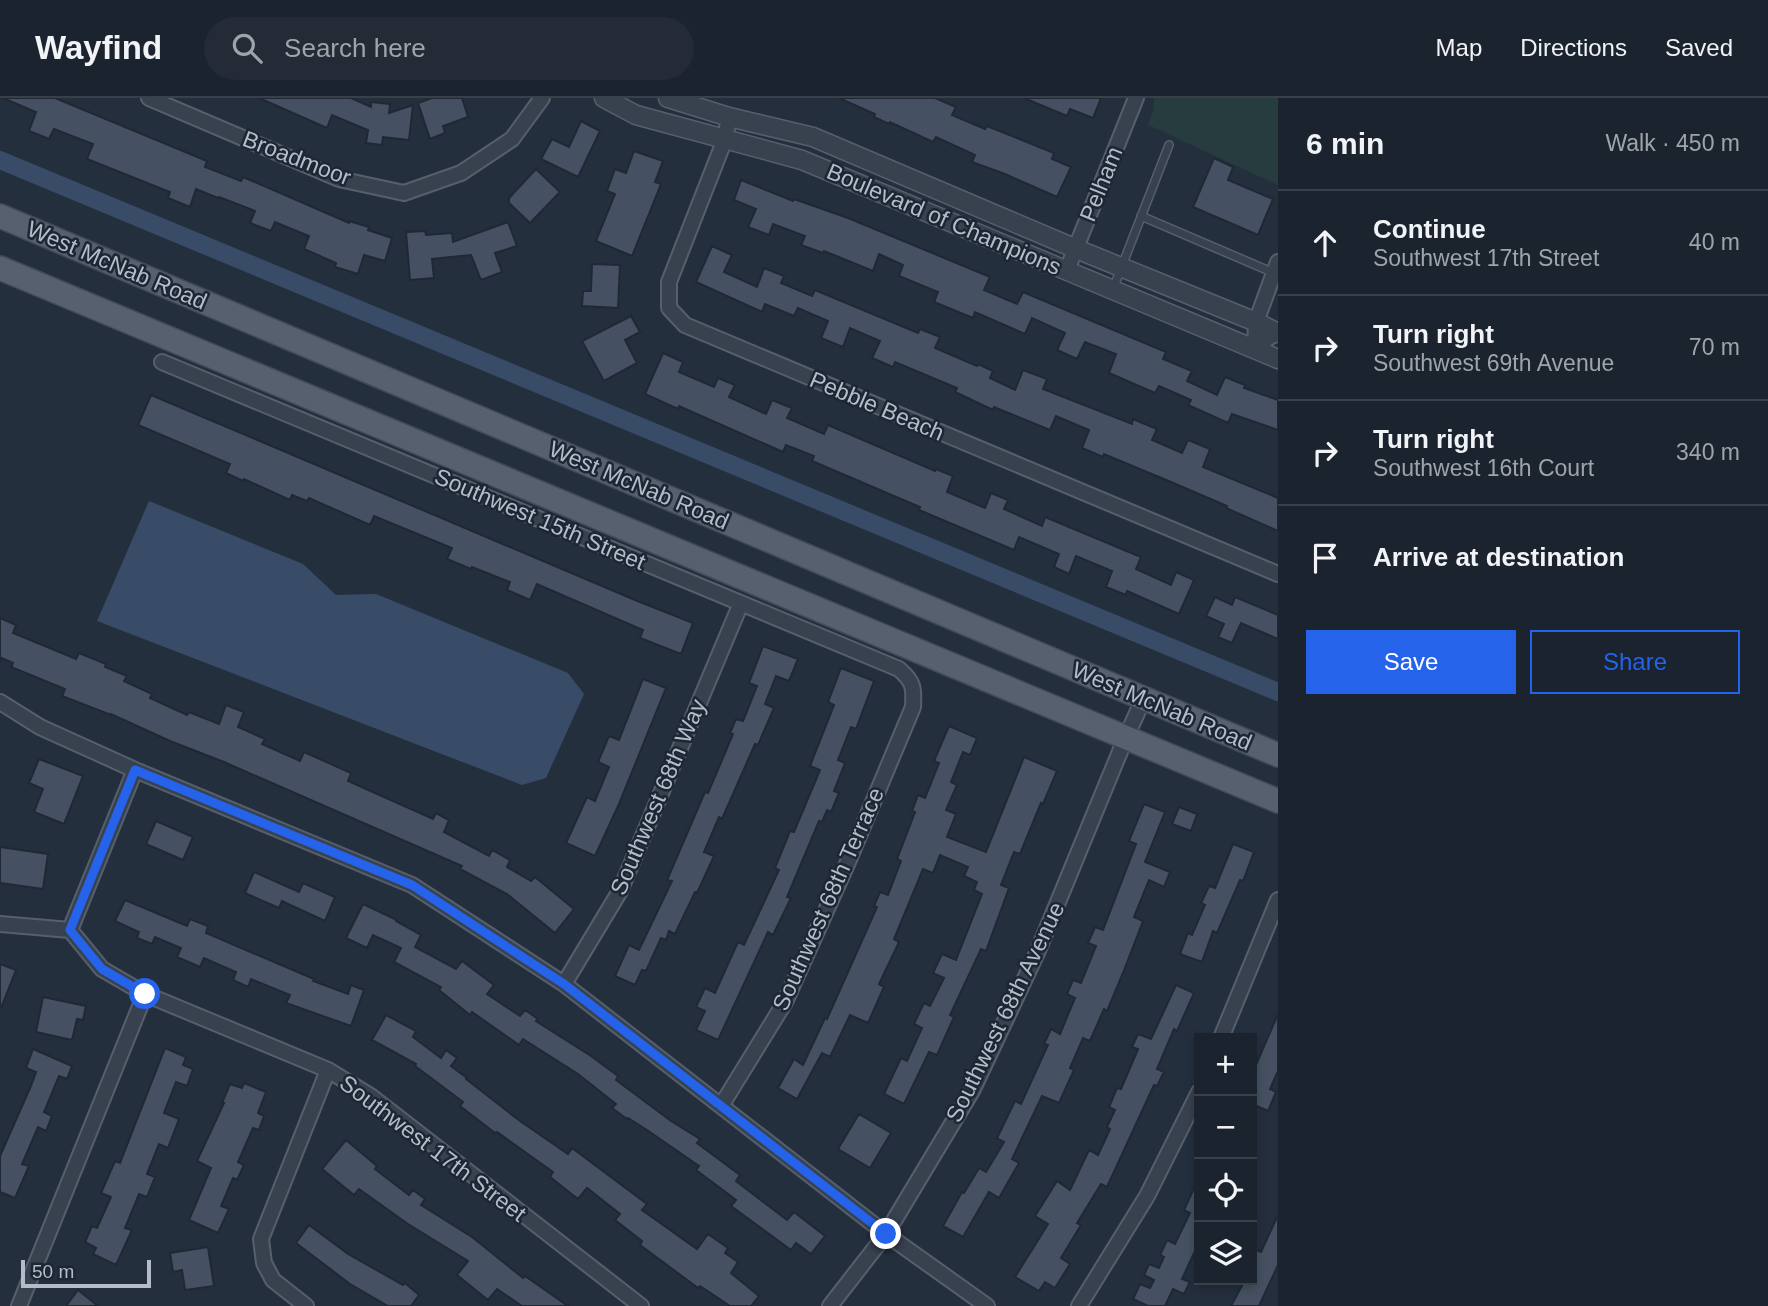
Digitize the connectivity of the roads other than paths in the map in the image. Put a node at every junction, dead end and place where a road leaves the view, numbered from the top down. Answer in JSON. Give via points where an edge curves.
{"nodes":[{"id":1,"x":149,"y":98,"type":"edge"},
{"id":2,"x":542,"y":98,"type":"edge"},
{"id":3,"x":604,"y":98,"type":"edge"},
{"id":4,"x":668,"y":98,"type":"edge"},
{"id":5,"x":1136,"y":98,"type":"edge"},
{"id":6,"x":729,"y":117,"type":"junction"},
{"id":7,"x":725,"y":139,"type":"junction"},
{"id":8,"x":1169,"y":145,"type":"dead end"},
{"id":9,"x":0,"y":216,"type":"edge"},
{"id":10,"x":1141,"y":216,"type":"junction"},
{"id":11,"x":1074,"y":248,"type":"junction"},
{"id":12,"x":1121,"y":266,"type":"junction"},
{"id":13,"x":0,"y":268,"type":"edge"},
{"id":14,"x":1276,"y":268,"type":"edge"},
{"id":15,"x":1066,"y":270,"type":"junction"},
{"id":16,"x":1113,"y":289,"type":"junction"},
{"id":17,"x":1256,"y":322,"type":"junction"},
{"id":18,"x":1278,"y":332,"type":"edge"},
{"id":19,"x":1255,"y":348,"type":"junction"},
{"id":20,"x":1278,"y":359,"type":"edge"},
{"id":21,"x":162,"y":362,"type":"dead end"},
{"id":22,"x":1278,"y":573,"type":"edge"},
{"id":23,"x":741,"y":603,"type":"junction"},
{"id":24,"x":913,"y":684,"type":"joint"},
{"id":25,"x":1144,"y":698,"type":"junction"},
{"id":26,"x":0,"y":702,"type":"edge"},
{"id":27,"x":1126,"y":737,"type":"junction"},
{"id":28,"x":1278,"y":755,"type":"edge"},
{"id":29,"x":135,"y":770,"type":"junction"},
{"id":30,"x":1278,"y":801,"type":"edge"},
{"id":31,"x":1278,"y":900,"type":"edge"},
{"id":32,"x":0,"y":924,"type":"edge"},
{"id":33,"x":70,"y":930,"type":"junction"},
{"id":34,"x":564,"y":984,"type":"junction"},
{"id":35,"x":145,"y":994,"type":"junction"},
{"id":36,"x":1223,"y":1033,"type":"edge"},
{"id":37,"x":328,"y":1070,"type":"junction"},
{"id":38,"x":1197,"y":1096,"type":"edge"},
{"id":39,"x":721,"y":1106,"type":"junction"},
{"id":40,"x":886,"y":1234,"type":"junction"},
{"id":41,"x":19,"y":1306,"type":"edge"},
{"id":42,"x":306,"y":1306,"type":"edge"},
{"id":43,"x":641,"y":1306,"type":"edge"},
{"id":44,"x":830,"y":1306,"type":"edge"},
{"id":45,"x":986,"y":1306,"type":"edge"},
{"id":46,"x":1079,"y":1306,"type":"edge"}],
"edges":[{"from":1,"to":2,"type":"street","name":"Broadmoor","via":[[338,178],[404,192],[461,173],[512,139]]},
{"from":3,"to":7,"type":"street","name":"Boulevard of Champions","via":[[636,115]]},
{"from":4,"to":6,"type":"street","name":"Boulevard of Champions"},
{"from":5,"to":11,"type":"street","name":"Pelham"},
{"from":6,"to":7,"type":"street","name":"Pebble Beach"},
{"from":6,"to":11,"type":"street","name":"Boulevard of Champions","via":[[813,137]]},
{"from":7,"to":15,"type":"street","name":"Boulevard of Champions","via":[[802,160]]},
{"from":7,"to":22,"type":"street","name":"Pebble Beach","via":[[669,282],[670,308],[685,325]]},
{"from":8,"to":10,"type":"lane"},
{"from":9,"to":25,"type":"main road","name":"West McNab Road"},
{"from":10,"to":12,"type":"lane"},
{"from":10,"to":14,"type":"lane"},
{"from":11,"to":12,"type":"street","name":"Boulevard of Champions"},
{"from":11,"to":15,"type":"street","name":"Pelham"},
{"from":12,"to":16,"type":"lane"},
{"from":12,"to":17,"type":"street","name":"Boulevard of Champions"},
{"from":13,"to":27,"type":"main road","name":"West McNab Road"},
{"from":14,"to":17,"type":"street"},
{"from":15,"to":16,"type":"street","name":"Boulevard of Champions"},
{"from":16,"to":19,"type":"street","name":"Boulevard of Champions"},
{"from":17,"to":18,"type":"street","name":"Boulevard of Champions"},
{"from":17,"to":19,"type":"street"},
{"from":18,"to":19,"type":"street"},
{"from":19,"to":20,"type":"street","name":"Boulevard of Champions"},
{"from":21,"to":23,"type":"street","name":"Southwest 15th Street"},
{"from":23,"to":24,"type":"street","name":"Southwest 15th Street","via":[[899,669]]},
{"from":23,"to":34,"type":"street","name":"Southwest 68th Way","via":[[620,891]]},
{"from":24,"to":39,"type":"street","name":"Southwest 68th Terrace","via":[[913,707],[797,977]]},
{"from":25,"to":27,"type":"street","name":"Southwest 68th Avenue"},
{"from":25,"to":28,"type":"main road","name":"West McNab Road"},
{"from":26,"to":29,"type":"street","via":[[40,727]]},
{"from":27,"to":30,"type":"main road","name":"West McNab Road"},
{"from":27,"to":40,"type":"street","name":"Southwest 68th Avenue","via":[[1037,953],[973,1089]]},
{"from":29,"to":33,"type":"street"},
{"from":29,"to":34,"type":"street","via":[[412,885]]},
{"from":31,"to":36,"type":"street"},
{"from":32,"to":33,"type":"street"},
{"from":33,"to":35,"type":"street","name":"Southwest 17th Street","via":[[102,969]]},
{"from":34,"to":39,"type":"street"},
{"from":35,"to":37,"type":"street","name":"Southwest 17th Street"},
{"from":35,"to":41,"type":"street"},
{"from":37,"to":42,"type":"street","via":[[261,1239],[264,1263],[273,1280]]},
{"from":37,"to":43,"type":"street","name":"Southwest 17th Street","via":[[372,1097]]},
{"from":38,"to":46,"type":"street","via":[[1147,1196]]},
{"from":39,"to":40,"type":"street"},
{"from":40,"to":44,"type":"street","name":"Southwest 68th Avenue"},
{"from":40,"to":45,"type":"street"}]}
